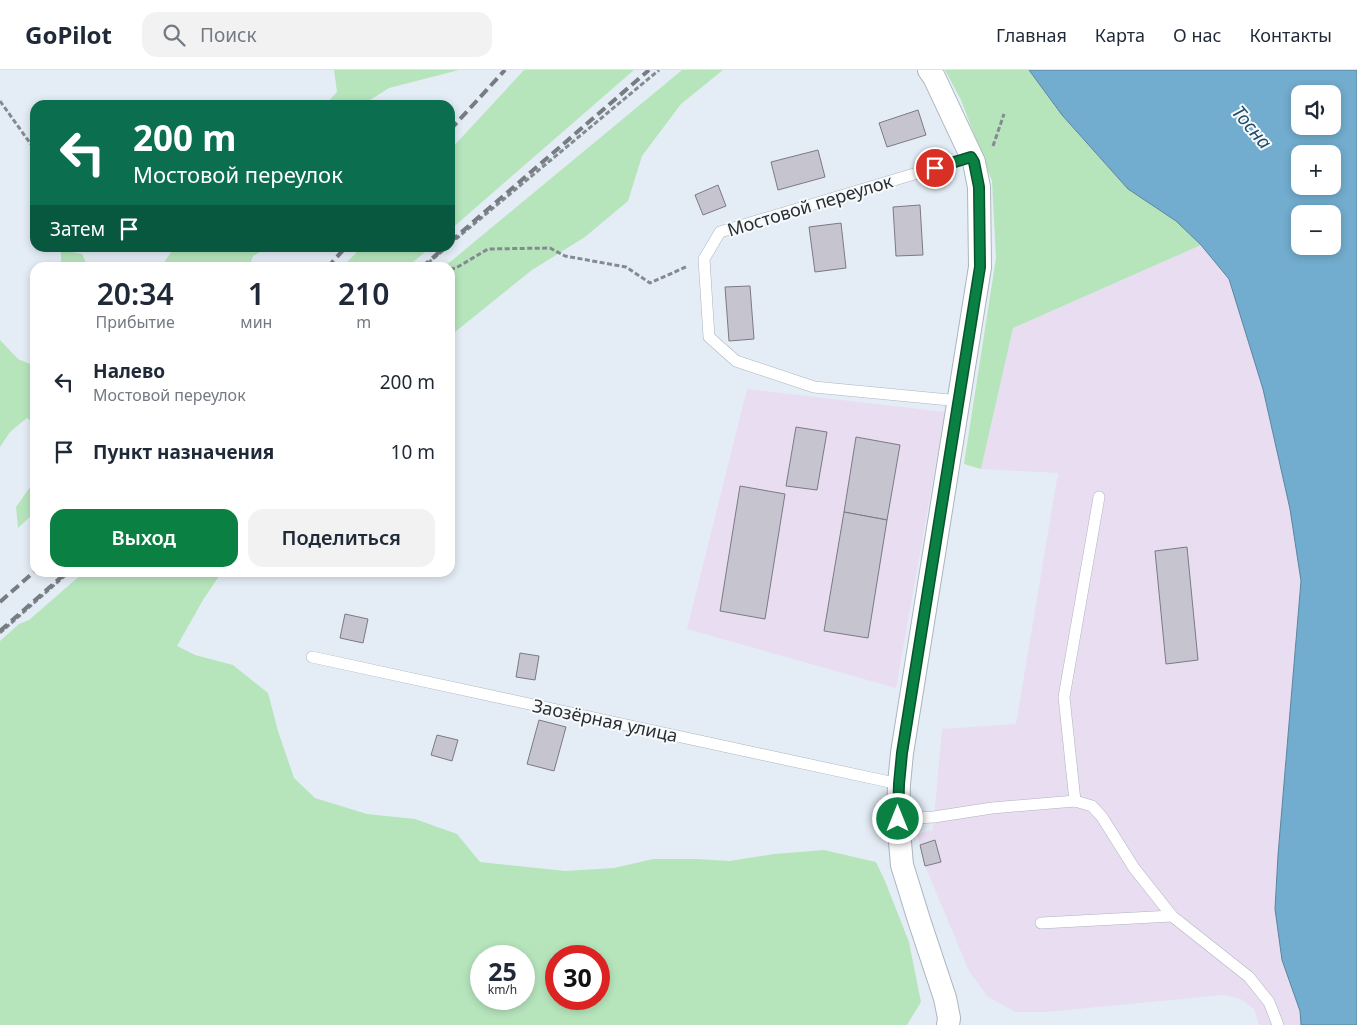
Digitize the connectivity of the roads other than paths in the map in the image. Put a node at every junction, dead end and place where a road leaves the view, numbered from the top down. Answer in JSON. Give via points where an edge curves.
{"nodes":[{"id":1,"x":929,"y":70,"type":"edge"},
{"id":2,"x":971,"y":157,"type":"junction"},
{"id":3,"x":960,"y":401,"type":"junction"},
{"id":4,"x":1099,"y":497,"type":"dead end"},
{"id":5,"x":312,"y":657,"type":"dead end"},
{"id":6,"x":899,"y":784,"type":"junction"},
{"id":7,"x":1075,"y":801,"type":"junction"},
{"id":8,"x":898,"y":819,"type":"junction"},
{"id":9,"x":1172,"y":916,"type":"junction"},
{"id":10,"x":1041,"y":923,"type":"dead end"},
{"id":11,"x":948,"y":1025,"type":"edge"},
{"id":12,"x":1278,"y":1025,"type":"edge"}],
"edges":[{"from":1,"to":2,"type":"street"},
{"from":2,"to":3,"type":"street","via":[[979,187],[980,267]]},
{"from":2,"to":3,"type":"lane","name":"Мостовой переулок","via":[[720,232],[704,259],[709,337],[736,360],[814,387]]},
{"from":3,"to":6,"type":"street"},
{"from":4,"to":7,"type":"lane","via":[[1064,697]]},
{"from":5,"to":6,"type":"lane","name":"Заозёрная улица"},
{"from":6,"to":8,"type":"street"},
{"from":7,"to":8,"type":"lane"},
{"from":7,"to":9,"type":"lane","via":[[1092,806],[1102,817],[1134,868]]},
{"from":8,"to":11,"type":"street","via":[[902,865],[945,998]]},
{"from":9,"to":10,"type":"lane"},
{"from":9,"to":12,"type":"lane","via":[[1248,977],[1269,1002]]}]}
